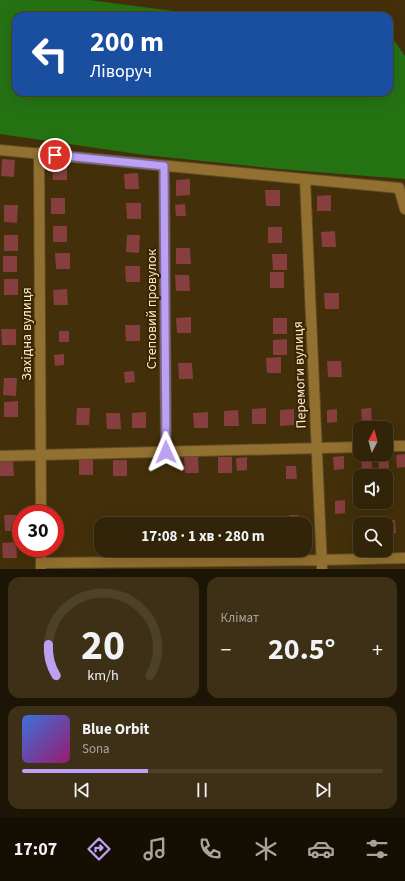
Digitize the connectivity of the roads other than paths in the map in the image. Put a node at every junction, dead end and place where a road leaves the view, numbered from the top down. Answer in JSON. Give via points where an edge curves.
{"nodes":[{"id":1,"x":0,"y":150,"type":"edge"},
{"id":2,"x":40,"y":154,"type":"junction"},
{"id":3,"x":164,"y":166,"type":"junction"},
{"id":4,"x":305,"y":179,"type":"junction"},
{"id":5,"x":405,"y":209,"type":"edge"},
{"id":6,"x":393,"y":446,"type":"edge"},
{"id":7,"x":405,"y":446,"type":"edge"},
{"id":8,"x":353,"y":447,"type":"edge"},
{"id":9,"x":316,"y":448,"type":"junction"},
{"id":10,"x":166,"y":452,"type":"junction"},
{"id":11,"x":40,"y":455,"type":"junction"},
{"id":12,"x":0,"y":456,"type":"edge"},
{"id":13,"x":41,"y":505,"type":"edge"},
{"id":14,"x":405,"y":558,"type":"edge"},
{"id":15,"x":322,"y":565,"type":"edge"},
{"id":16,"x":41,"y":566,"type":"edge"}],
"edges":[{"from":1,"to":2,"type":"street"},
{"from":2,"to":3,"type":"street"},
{"from":2,"to":11,"type":"street","name":"Західна вулиця"},
{"from":3,"to":4,"type":"street"},
{"from":3,"to":10,"type":"street","name":"Степовий провулок"},
{"from":4,"to":5,"type":"street","via":[[399,188]]},
{"from":4,"to":9,"type":"street","name":"Перемоги вулиця"},
{"from":6,"to":7,"type":"street"},
{"from":8,"to":9,"type":"street"},
{"from":9,"to":10,"type":"street"},
{"from":9,"to":15,"type":"street","name":"Перемоги вулиця"},
{"from":10,"to":11,"type":"street"},
{"from":11,"to":12,"type":"street"},
{"from":11,"to":13,"type":"street","name":"Західна вулиця"},
{"from":14,"to":15,"type":"street"},
{"from":15,"to":16,"type":"street"}]}
